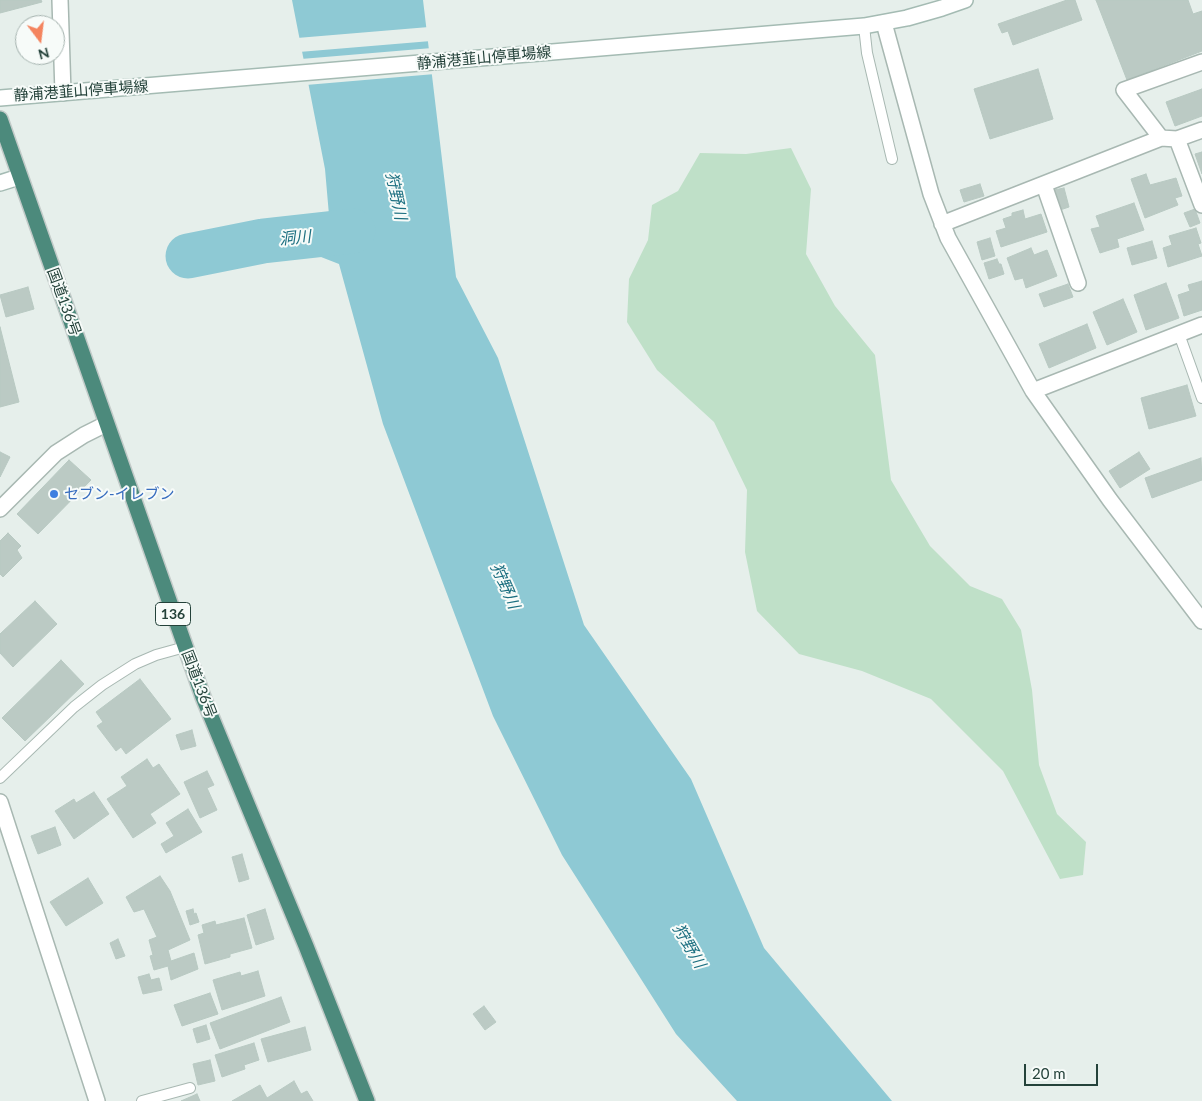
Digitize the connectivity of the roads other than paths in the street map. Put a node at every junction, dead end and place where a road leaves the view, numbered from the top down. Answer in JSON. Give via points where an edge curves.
{"nodes":[{"id":1,"x":60,"y":0,"type":"edge"},
{"id":2,"x":965,"y":0,"type":"edge"},
{"id":3,"x":884,"y":23,"type":"junction"},
{"id":4,"x":858,"y":26,"type":"junction"},
{"id":5,"x":1202,"y":62,"type":"edge"},
{"id":6,"x":63,"y":92,"type":"junction"},
{"id":7,"x":0,"y":98,"type":"edge"},
{"id":8,"x":0,"y":119,"type":"edge"},
{"id":9,"x":1202,"y":130,"type":"edge"},
{"id":10,"x":1161,"y":138,"type":"junction"},
{"id":11,"x":1177,"y":139,"type":"junction"},
{"id":12,"x":892,"y":159,"type":"dead end"},
{"id":13,"x":20,"y":177,"type":"junction"},
{"id":14,"x":0,"y":183,"type":"edge"},
{"id":15,"x":1044,"y":185,"type":"junction"},
{"id":16,"x":1202,"y":205,"type":"edge"},
{"id":17,"x":942,"y":224,"type":"junction"},
{"id":18,"x":1078,"y":283,"type":"dead end"},
{"id":19,"x":1202,"y":325,"type":"edge"},
{"id":20,"x":1179,"y":334,"type":"junction"},
{"id":21,"x":1033,"y":391,"type":"junction"},
{"id":22,"x":1202,"y":398,"type":"edge"},
{"id":23,"x":106,"y":424,"type":"junction"},
{"id":24,"x":0,"y":509,"type":"edge"},
{"id":25,"x":1202,"y":622,"type":"edge"},
{"id":26,"x":185,"y":647,"type":"junction"},
{"id":27,"x":0,"y":778,"type":"edge"},
{"id":28,"x":0,"y":802,"type":"edge"},
{"id":29,"x":190,"y":1088,"type":"dead end"},
{"id":30,"x":97,"y":1101,"type":"edge"},
{"id":31,"x":142,"y":1101,"type":"edge"},
{"id":32,"x":367,"y":1101,"type":"edge"}],
"edges":[{"from":1,"to":6,"type":"street"},
{"from":2,"to":3,"type":"street","name":"静浦港韮山停車場線"},
{"from":3,"to":4,"type":"street","name":"静浦港韮山停車場線"},
{"from":3,"to":17,"type":"street"},
{"from":4,"to":6,"type":"street","name":"静浦港韮山停車場線"},
{"from":4,"to":12,"type":"lane"},
{"from":5,"to":10,"type":"street","via":[[1124,90]]},
{"from":6,"to":7,"type":"street","name":"静浦港韮山停車場線"},
{"from":8,"to":13,"type":"highway","name":"国道136号","number":"136"},
{"from":9,"to":11,"type":"street"},
{"from":10,"to":11,"type":"street"},
{"from":10,"to":15,"type":"street"},
{"from":11,"to":16,"type":"street"},
{"from":13,"to":14,"type":"street"},
{"from":13,"to":23,"type":"highway","name":"国道136号","number":"136"},
{"from":15,"to":17,"type":"street"},
{"from":15,"to":18,"type":"street"},
{"from":17,"to":21,"type":"street","via":[[974,288]]},
{"from":19,"to":20,"type":"street"},
{"from":20,"to":21,"type":"street"},
{"from":20,"to":22,"type":"lane"},
{"from":21,"to":25,"type":"street"},
{"from":23,"to":24,"type":"street","via":[[56,453]]},
{"from":23,"to":26,"type":"highway","name":"国道136号","number":"136"},
{"from":26,"to":27,"type":"lane","via":[[135,664],[102,686],[74,707]]},
{"from":26,"to":32,"type":"highway","name":"国道136号","number":"136","via":[[202,697]]},
{"from":28,"to":30,"type":"street"},
{"from":29,"to":31,"type":"lane"}]}
